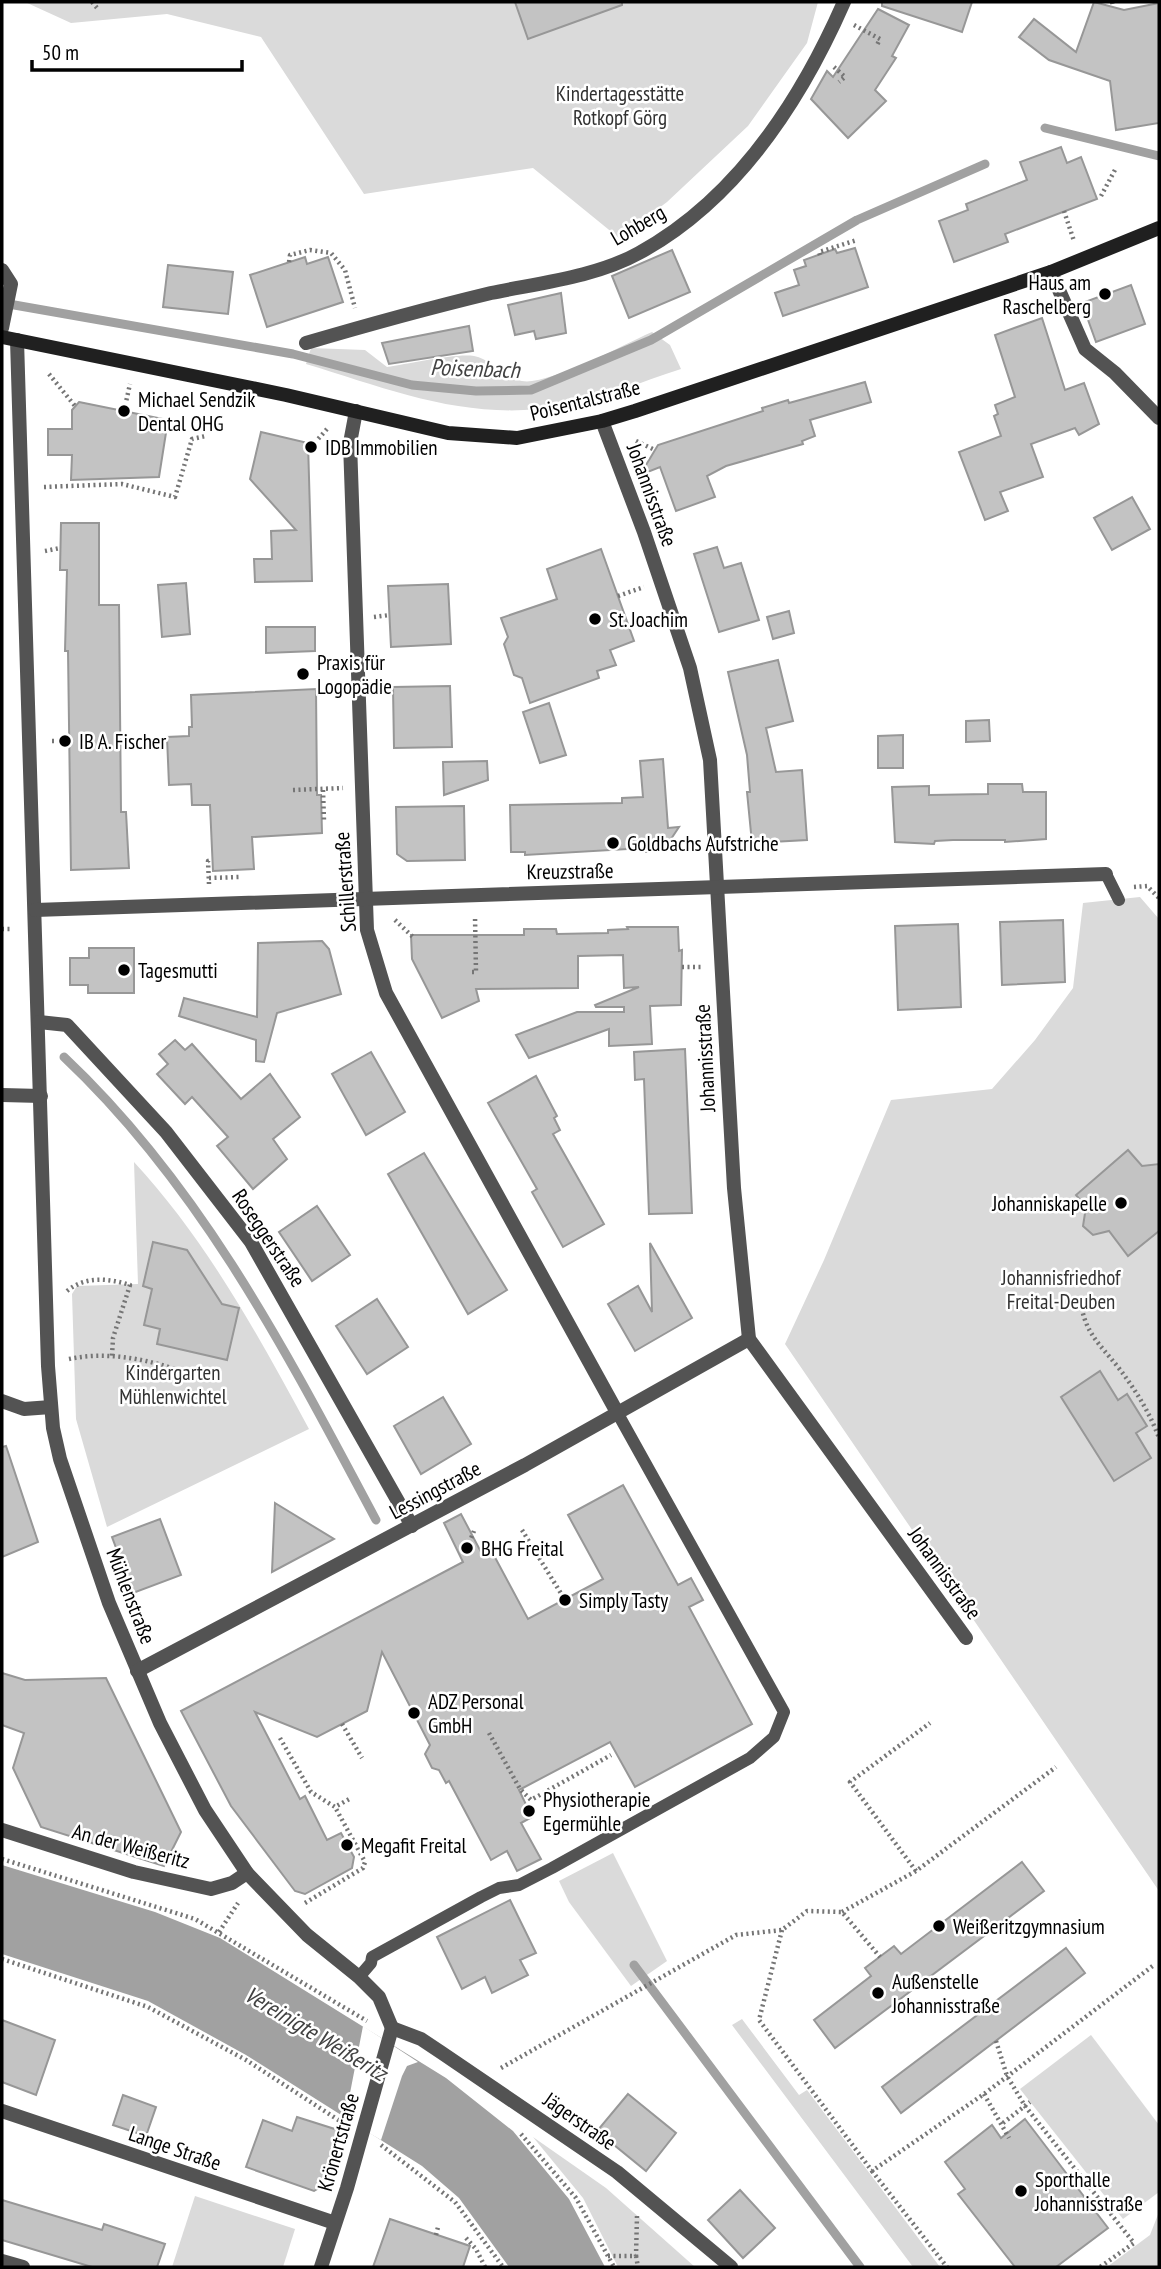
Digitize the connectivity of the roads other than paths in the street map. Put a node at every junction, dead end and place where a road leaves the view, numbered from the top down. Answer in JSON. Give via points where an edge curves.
{"nodes":[{"id":1,"x":844,"y":2,"type":"edge"},
{"id":2,"x":1159,"y":229,"type":"edge"},
{"id":3,"x":2,"y":270,"type":"edge"},
{"id":4,"x":1051,"y":271,"type":"junction"},
{"id":5,"x":2,"y":328,"type":"edge"},
{"id":6,"x":2,"y":337,"type":"edge"},
{"id":7,"x":17,"y":340,"type":"junction"},
{"id":8,"x":306,"y":343,"type":"dead end"},
{"id":9,"x":356,"y":411,"type":"junction"},
{"id":10,"x":1159,"y":418,"type":"edge"},
{"id":11,"x":602,"y":421,"type":"junction"},
{"id":12,"x":1107,"y":874,"type":"joint"},
{"id":13,"x":717,"y":888,"type":"junction"},
{"id":14,"x":365,"y":898,"type":"junction"},
{"id":15,"x":1119,"y":900,"type":"dead end"},
{"id":16,"x":35,"y":910,"type":"junction"},
{"id":17,"x":39,"y":1022,"type":"junction"},
{"id":18,"x":2,"y":1095,"type":"edge"},
{"id":19,"x":41,"y":1096,"type":"junction"},
{"id":20,"x":749,"y":1339,"type":"junction"},
{"id":21,"x":2,"y":1401,"type":"edge"},
{"id":22,"x":51,"y":1407,"type":"junction"},
{"id":23,"x":618,"y":1414,"type":"junction"},
{"id":24,"x":412,"y":1526,"type":"junction"},
{"id":25,"x":966,"y":1638,"type":"dead end"},
{"id":26,"x":137,"y":1671,"type":"junction"},
{"id":27,"x":2,"y":1830,"type":"edge"},
{"id":28,"x":247,"y":1873,"type":"junction"},
{"id":29,"x":359,"y":1977,"type":"junction"},
{"id":30,"x":392,"y":2028,"type":"junction"},
{"id":31,"x":2,"y":2111,"type":"edge"},
{"id":32,"x":335,"y":2223,"type":"junction"},
{"id":33,"x":2,"y":2260,"type":"edge"},
{"id":34,"x":23,"y":2267,"type":"edge"},
{"id":35,"x":321,"y":2267,"type":"edge"},
{"id":36,"x":732,"y":2267,"type":"edge"}],
"edges":[{"from":1,"to":8,"type":"street","name":"Lohberg","via":[[818,57],[771,132],[718,194],[639,253],[599,269]]},
{"from":2,"to":4,"type":"main road","name":"Poisentalstraße"},
{"from":3,"to":5,"type":"street","via":[[11,284]]},
{"from":4,"to":10,"type":"street","via":[[1085,349]]},
{"from":4,"to":11,"type":"main road","name":"Poisentalstraße"},
{"from":6,"to":7,"type":"main road","name":"Poisentalstraße"},
{"from":7,"to":9,"type":"main road","name":"Poisentalstraße"},
{"from":7,"to":16,"type":"street","name":"Mühlenstraße"},
{"from":9,"to":11,"type":"main road","name":"Poisentalstraße","via":[[449,433],[517,438]]},
{"from":9,"to":14,"type":"street","name":"Schillerstraße","via":[[350,443]]},
{"from":11,"to":13,"type":"street","name":"Johannisstraße","via":[[690,668],[710,760]]},
{"from":12,"to":13,"type":"street","name":"Kreuzstraße"},
{"from":12,"to":15,"type":"lane"},
{"from":13,"to":14,"type":"street","name":"Kreuzstraße"},
{"from":13,"to":20,"type":"street","name":"Johannisstraße","via":[[734,1188]]},
{"from":14,"to":16,"type":"street","name":"Kreuzstraße"},
{"from":14,"to":23,"type":"street","name":"Schillerstraße","via":[[369,939],[386,992]]},
{"from":16,"to":17,"type":"street","name":"Mühlenstraße"},
{"from":17,"to":19,"type":"street","name":"Mühlenstraße"},
{"from":17,"to":24,"type":"street","name":"Roseggerstraße","via":[[67,1025],[166,1132],[251,1242]]},
{"from":18,"to":19,"type":"street"},
{"from":19,"to":22,"type":"street","name":"Mühlenstraße"},
{"from":20,"to":23,"type":"street","name":"Lessingstraße"},
{"from":20,"to":25,"type":"street","name":"Johannisstraße"},
{"from":21,"to":22,"type":"street","via":[[24,1409]]},
{"from":22,"to":26,"type":"street","name":"Mühlenstraße","via":[[64,1472],[108,1603]]},
{"from":23,"to":24,"type":"street","name":"Lessingstraße"},
{"from":23,"to":29,"type":"lane","via":[[784,1712],[774,1737],[750,1758],[552,1868],[519,1885],[499,1888],[372,1957]]},
{"from":24,"to":26,"type":"street","name":"Lessingstraße"},
{"from":26,"to":28,"type":"street","name":"Mühlenstraße","via":[[205,1810]]},
{"from":27,"to":28,"type":"street","name":"An der Weißeritz","via":[[134,1872],[211,1889]]},
{"from":28,"to":29,"type":"street","name":"Mühlenstraße","via":[[307,1935]]},
{"from":29,"to":30,"type":"street","name":"Mühlenstraße","via":[[379,1997]]},
{"from":30,"to":32,"type":"street","name":"Krönertstraße"},
{"from":30,"to":36,"type":"street","name":"Jägerstraße","via":[[421,2039],[605,2164]]},
{"from":31,"to":32,"type":"street","name":"Lange Straße"},
{"from":32,"to":35,"type":"street","name":"Krönertstraße"},
{"from":33,"to":34,"type":"street"}]}
